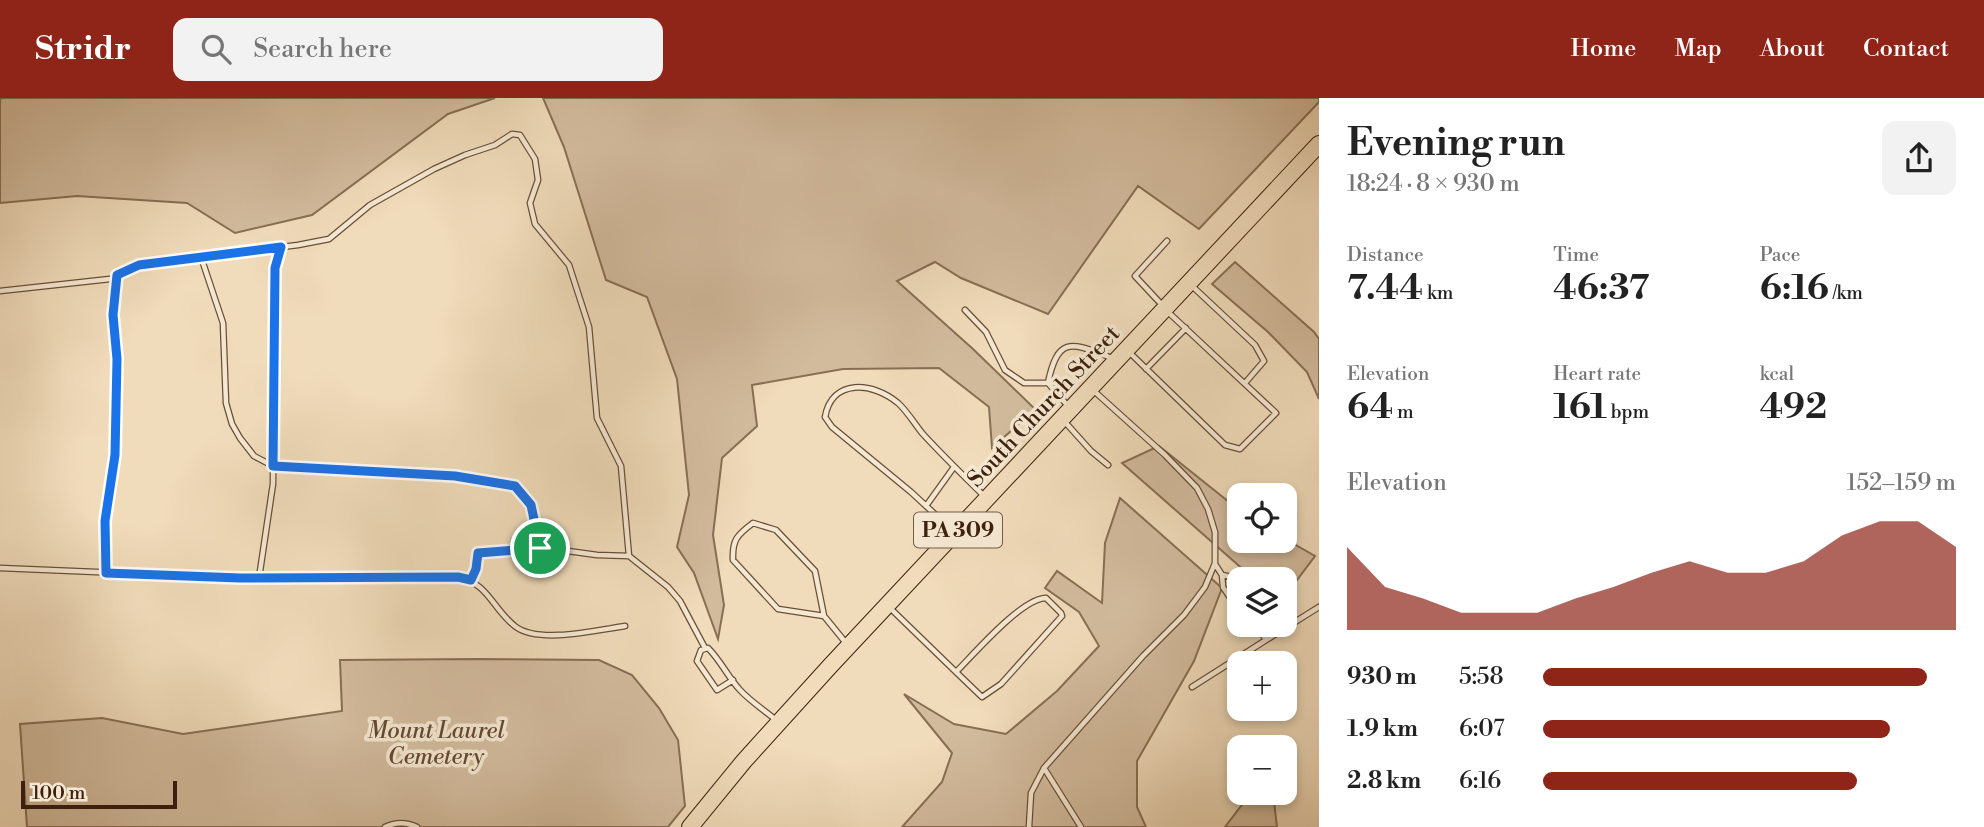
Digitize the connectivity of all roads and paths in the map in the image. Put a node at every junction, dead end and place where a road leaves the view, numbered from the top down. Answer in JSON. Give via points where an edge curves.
{"nodes":[{"id":1,"x":1319,"y":144,"type":"edge"},
{"id":2,"x":1167,"y":241,"type":"dead end"},
{"id":3,"x":281,"y":247,"type":"junction"},
{"id":4,"x":201,"y":257,"type":"junction"},
{"id":5,"x":117,"y":275,"type":"junction"},
{"id":6,"x":1189,"y":284,"type":"junction"},
{"id":7,"x":0,"y":291,"type":"edge"},
{"id":8,"x":1166,"y":309,"type":"junction"},
{"id":9,"x":965,"y":310,"type":"dead end"},
{"id":10,"x":1186,"y":328,"type":"junction"},
{"id":11,"x":1123,"y":355,"type":"junction"},
{"id":12,"x":1146,"y":369,"type":"junction"},
{"id":13,"x":1048,"y":383,"type":"junction"},
{"id":14,"x":1245,"y":383,"type":"junction"},
{"id":15,"x":1091,"y":388,"type":"junction"},
{"id":16,"x":1067,"y":414,"type":"junction"},
{"id":17,"x":1108,"y":465,"type":"dead end"},
{"id":18,"x":273,"y":466,"type":"junction"},
{"id":19,"x":954,"y":467,"type":"junction"},
{"id":20,"x":987,"y":499,"type":"junction"},
{"id":21,"x":926,"y":506,"type":"junction"},
{"id":22,"x":955,"y":533,"type":"junction"},
{"id":23,"x":540,"y":548,"type":"junction"},
{"id":24,"x":629,"y":556,"type":"junction"},
{"id":25,"x":1215,"y":563,"type":"junction"},
{"id":26,"x":0,"y":568,"type":"edge"},
{"id":27,"x":106,"y":573,"type":"junction"},
{"id":28,"x":1223,"y":575,"type":"junction"},
{"id":29,"x":1227,"y":576,"type":"edge"},
{"id":30,"x":259,"y":578,"type":"junction"},
{"id":31,"x":471,"y":580,"type":"junction"},
{"id":32,"x":1227,"y":593,"type":"edge"},
{"id":33,"x":887,"y":605,"type":"junction"},
{"id":34,"x":1319,"y":607,"type":"edge"},
{"id":35,"x":824,"y":616,"type":"junction"},
{"id":36,"x":625,"y":626,"type":"dead end"},
{"id":37,"x":1264,"y":637,"type":"edge"},
{"id":38,"x":1266,"y":640,"type":"junction"},
{"id":39,"x":848,"y":647,"type":"junction"},
{"id":40,"x":705,"y":648,"type":"junction"},
{"id":41,"x":956,"y":671,"type":"junction"},
{"id":42,"x":733,"y":680,"type":"junction"},
{"id":43,"x":1192,"y":687,"type":"dead end"},
{"id":44,"x":779,"y":722,"type":"junction"},
{"id":45,"x":1044,"y":768,"type":"junction"},
{"id":46,"x":385,"y":827,"type":"edge"},
{"id":47,"x":417,"y":827,"type":"edge"},
{"id":48,"x":690,"y":827,"type":"edge"},
{"id":49,"x":1029,"y":827,"type":"edge"},
{"id":50,"x":1081,"y":827,"type":"edge"}],
"edges":[{"from":1,"to":6,"type":"highway","name":"South Church Street","number":"PA 309"},
{"from":2,"to":8,"type":"lane","via":[[1135,276]]},
{"from":3,"to":4,"type":"lane"},
{"from":3,"to":18,"type":"lane","via":[[275,268]]},
{"from":3,"to":24,"type":"lane","via":[[329,239],[370,205],[434,169],[512,134],[520,135],[535,159],[538,180],[530,203],[536,224],[569,265],[589,327],[597,418],[621,466]]},
{"from":4,"to":5,"type":"lane","via":[[139,265]]},
{"from":4,"to":18,"type":"lane","via":[[223,323],[226,403],[232,424],[254,456]]},
{"from":5,"to":7,"type":"lane"},
{"from":5,"to":27,"type":"lane","via":[[113,315],[115,455],[105,521]]},
{"from":6,"to":8,"type":"highway","name":"South Church Street","number":"PA 309"},
{"from":6,"to":14,"type":"lane","via":[[1255,345],[1264,361]]},
{"from":8,"to":10,"type":"lane"},
{"from":8,"to":11,"type":"highway","name":"South Church Street","number":"PA 309"},
{"from":9,"to":13,"type":"lane","via":[[986,332],[1005,370],[1024,383]]},
{"from":10,"to":12,"type":"lane"},
{"from":10,"to":14,"type":"lane"},
{"from":11,"to":12,"type":"lane"},
{"from":11,"to":13,"type":"lane","via":[[1069,346],[1051,365]]},
{"from":11,"to":15,"type":"highway","name":"South Church Street","number":"PA 309"},
{"from":12,"to":14,"type":"lane","via":[[1225,445],[1240,449],[1276,413]]},
{"from":13,"to":16,"type":"lane"},
{"from":15,"to":16,"type":"highway","name":"South Church Street","number":"PA 309"},
{"from":15,"to":25,"type":"lane","via":[[1197,488],[1215,532]]},
{"from":16,"to":17,"type":"lane","via":[[1091,451]]},
{"from":16,"to":20,"type":"highway","name":"South Church Street","number":"PA 309"},
{"from":18,"to":23,"type":"lane","via":[[455,476],[515,486],[531,505]]},
{"from":18,"to":30,"type":"lane"},
{"from":19,"to":20,"type":"lane"},
{"from":19,"to":21,"type":"lane"},
{"from":19,"to":21,"type":"lane","via":[[898,403],[875,389],[858,386],[827,404],[825,417],[832,427]]},
{"from":20,"to":22,"type":"highway","name":"South Church Street","number":"PA 309"},
{"from":21,"to":22,"type":"lane"},
{"from":22,"to":33,"type":"highway","name":"South Church Street","number":"PA 309"},
{"from":23,"to":24,"type":"lane"},
{"from":23,"to":31,"type":"lane","via":[[478,553]]},
{"from":24,"to":40,"type":"lane","via":[[680,601]]},
{"from":25,"to":28,"type":"lane"},
{"from":25,"to":45,"type":"lane","via":[[1205,587],[1184,615]]},
{"from":26,"to":27,"type":"lane"},
{"from":27,"to":30,"type":"lane"},
{"from":28,"to":29,"type":"lane"},
{"from":28,"to":32,"type":"lane"},
{"from":30,"to":31,"type":"lane"},
{"from":31,"to":36,"type":"lane","via":[[516,627],[527,632],[560,634]]},
{"from":33,"to":39,"type":"highway","name":"South Church Street","number":"PA 309"},
{"from":33,"to":41,"type":"lane"},
{"from":34,"to":38,"type":"lane"},
{"from":35,"to":35,"type":"lane","via":[[815,571],[776,530],[753,523],[740,533],[733,546],[733,560],[778,609]]},
{"from":35,"to":39,"type":"lane"},
{"from":37,"to":38,"type":"lane"},
{"from":38,"to":43,"type":"lane"},
{"from":39,"to":44,"type":"highway","name":"South Church Street","number":"PA 309"},
{"from":40,"to":42,"type":"lane","via":[[715,654]]},
{"from":40,"to":42,"type":"lane","via":[[698,654],[698,662],[717,690]]},
{"from":41,"to":41,"type":"lane","via":[[1033,601],[1046,598],[1062,613],[1000,684],[982,697]]},
{"from":42,"to":44,"type":"lane"},
{"from":44,"to":48,"type":"highway","name":"South Church Street","number":"PA 309"},
{"from":45,"to":49,"type":"lane","via":[[1031,793]]},
{"from":45,"to":50,"type":"lane"},
{"from":46,"to":47,"type":"lane","via":[[398,822]]}]}
